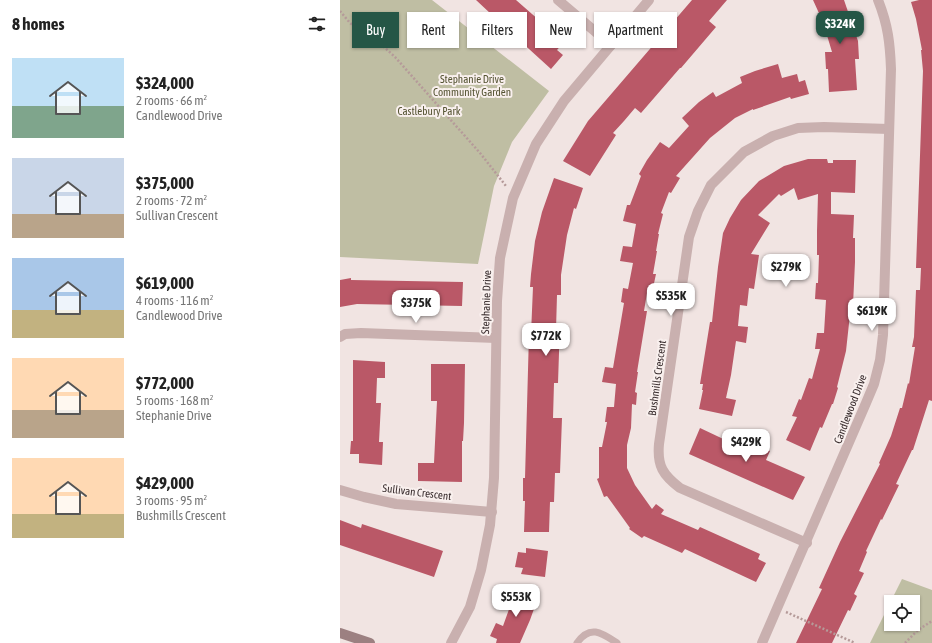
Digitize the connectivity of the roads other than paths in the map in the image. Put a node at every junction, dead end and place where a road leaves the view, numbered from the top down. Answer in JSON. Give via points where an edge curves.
{"nodes":[{"id":1,"x":558,"y":0,"type":"edge"},
{"id":2,"x":649,"y":0,"type":"edge"},
{"id":3,"x":878,"y":0,"type":"edge"},
{"id":4,"x":639,"y":12,"type":"edge"},
{"id":5,"x":594,"y":31,"type":"edge"},
{"id":6,"x":608,"y":48,"type":"edge"},
{"id":7,"x":889,"y":129,"type":"junction"},
{"id":8,"x":340,"y":337,"type":"edge"},
{"id":9,"x":496,"y":338,"type":"junction"},
{"id":10,"x":340,"y":490,"type":"edge"},
{"id":11,"x":492,"y":512,"type":"junction"},
{"id":12,"x":807,"y":543,"type":"junction"},
{"id":13,"x":340,"y":633,"type":"edge"},
{"id":14,"x":370,"y":643,"type":"edge"},
{"id":15,"x":451,"y":643,"type":"edge"},
{"id":16,"x":577,"y":643,"type":"edge"},
{"id":17,"x":617,"y":643,"type":"edge"},
{"id":18,"x":762,"y":643,"type":"edge"}],
"edges":[{"from":1,"to":5,"type":"street"},
{"from":2,"to":4,"type":"street","name":"Stephanie Drive"},
{"from":3,"to":7,"type":"street","name":"Candlewood Drive","via":[[889,38]]},
{"from":6,"to":9,"type":"street","name":"Stephanie Drive","via":[[564,101],[536,144],[514,195],[500,258]]},
{"from":7,"to":12,"type":"street","name":"Candlewood Drive","via":[[883,335],[880,360],[864,410]]},
{"from":7,"to":12,"type":"street","name":"Bushmills Crescent","via":[[798,128],[773,136],[744,152],[711,185],[689,237],[659,444],[660,465],[664,474],[680,488]]},
{"from":8,"to":9,"type":"street","via":[[345,334],[361,333]]},
{"from":9,"to":11,"type":"street","name":"Stephanie Drive"},
{"from":10,"to":11,"type":"street","name":"Sullivan Crescent","via":[[396,504]]},
{"from":11,"to":15,"type":"street","name":"Stephanie Drive","via":[[481,570],[470,606]]},
{"from":12,"to":18,"type":"street","name":"Candlewood Drive"},
{"from":13,"to":14,"type":"main road"},
{"from":16,"to":17,"type":"lane","via":[[586,633],[593,631]]}]}
